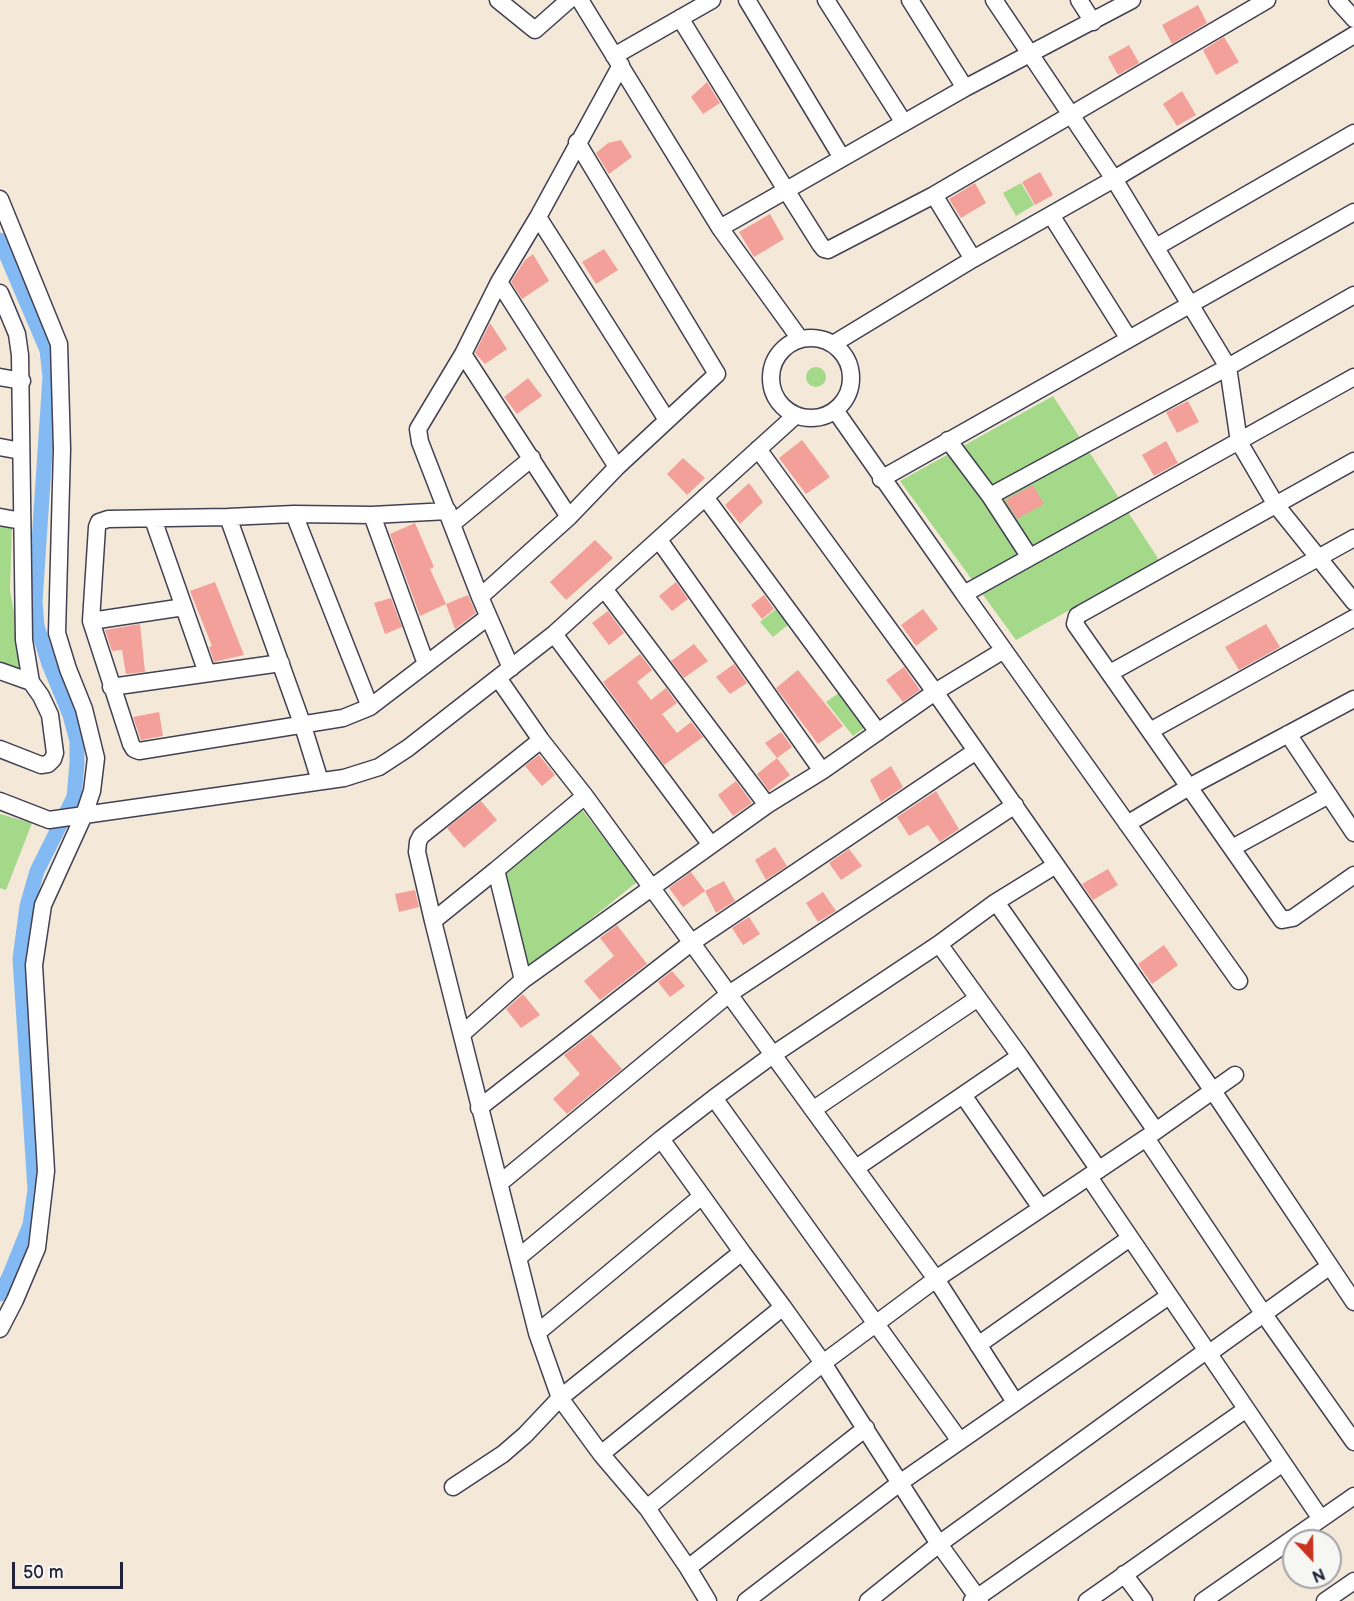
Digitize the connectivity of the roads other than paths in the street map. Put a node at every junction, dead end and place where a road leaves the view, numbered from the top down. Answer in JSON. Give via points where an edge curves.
{"nodes":[{"id":1,"x":498,"y":0,"type":"edge"},
{"id":2,"x":569,"y":0,"type":"edge"},
{"id":3,"x":580,"y":0,"type":"edge"},
{"id":4,"x":712,"y":0,"type":"edge"},
{"id":5,"x":747,"y":0,"type":"edge"},
{"id":6,"x":826,"y":0,"type":"edge"},
{"id":7,"x":910,"y":0,"type":"edge"},
{"id":8,"x":994,"y":0,"type":"edge"},
{"id":9,"x":1079,"y":0,"type":"edge"},
{"id":10,"x":1132,"y":0,"type":"edge"},
{"id":11,"x":1267,"y":0,"type":"edge"},
{"id":12,"x":1337,"y":0,"type":"edge"},
{"id":13,"x":680,"y":18,"type":"junction"},
{"id":14,"x":1354,"y":19,"type":"edge"},
{"id":15,"x":1093,"y":22,"type":"junction"},
{"id":16,"x":1354,"y":35,"type":"edge"},
{"id":17,"x":1029,"y":54,"type":"junction"},
{"id":18,"x":617,"y":61,"type":"junction"},
{"id":19,"x":965,"y":88,"type":"junction"},
{"id":20,"x":1070,"y":115,"type":"junction"},
{"id":21,"x":904,"y":123,"type":"junction"},
{"id":22,"x":1354,"y":133,"type":"edge"},
{"id":23,"x":577,"y":142,"type":"junction"},
{"id":24,"x":842,"y":158,"type":"junction"},
{"id":25,"x":1114,"y":179,"type":"junction"},
{"id":26,"x":786,"y":190,"type":"junction"},
{"id":27,"x":934,"y":195,"type":"junction"},
{"id":28,"x":0,"y":199,"type":"edge"},
{"id":29,"x":1354,"y":212,"type":"edge"},
{"id":30,"x":1051,"y":215,"type":"junction"},
{"id":31,"x":538,"y":217,"type":"junction"},
{"id":32,"x":720,"y":228,"type":"junction"},
{"id":33,"x":1156,"y":247,"type":"junction"},
{"id":34,"x":973,"y":259,"type":"junction"},
{"id":35,"x":499,"y":282,"type":"junction"},
{"id":36,"x":0,"y":293,"type":"edge"},
{"id":37,"x":1354,"y":295,"type":"edge"},
{"id":38,"x":1192,"y":305,"type":"junction"},
{"id":39,"x":4,"y":310,"type":"edge"},
{"id":40,"x":800,"y":339,"type":"junction"},
{"id":41,"x":1129,"y":339,"type":"junction"},
{"id":42,"x":833,"y":344,"type":"junction"},
{"id":43,"x":463,"y":354,"type":"junction"},
{"id":44,"x":1228,"y":366,"type":"junction"},
{"id":45,"x":0,"y":377,"type":"edge"},
{"id":46,"x":1354,"y":377,"type":"edge"},
{"id":47,"x":22,"y":381,"type":"junction"},
{"id":48,"x":835,"y":410,"type":"junction"},
{"id":49,"x":796,"y":415,"type":"junction"},
{"id":50,"x":667,"y":420,"type":"junction"},
{"id":51,"x":948,"y":440,"type":"junction"},
{"id":52,"x":1239,"y":442,"type":"junction"},
{"id":53,"x":0,"y":447,"type":"edge"},
{"id":54,"x":758,"y":449,"type":"junction"},
{"id":55,"x":21,"y":451,"type":"junction"},
{"id":56,"x":532,"y":458,"type":"junction"},
{"id":57,"x":1354,"y":461,"type":"edge"},
{"id":58,"x":616,"y":467,"type":"junction"},
{"id":59,"x":881,"y":478,"type":"junction"},
{"id":60,"x":990,"y":496,"type":"junction"},
{"id":61,"x":705,"y":497,"type":"junction"},
{"id":62,"x":1276,"y":505,"type":"junction"},
{"id":63,"x":294,"y":514,"type":"junction"},
{"id":64,"x":372,"y":515,"type":"junction"},
{"id":65,"x":0,"y":517,"type":"edge"},
{"id":66,"x":569,"y":517,"type":"junction"},
{"id":67,"x":228,"y":518,"type":"junction"},
{"id":68,"x":450,"y":518,"type":"junction"},
{"id":69,"x":153,"y":519,"type":"junction"},
{"id":70,"x":21,"y":521,"type":"junction"},
{"id":71,"x":1354,"y":538,"type":"edge"},
{"id":72,"x":659,"y":540,"type":"junction"},
{"id":73,"x":1029,"y":556,"type":"junction"},
{"id":74,"x":1318,"y":558,"type":"junction"},
{"id":75,"x":605,"y":590,"type":"junction"},
{"id":76,"x":964,"y":594,"type":"junction"},
{"id":77,"x":480,"y":597,"type":"junction"},
{"id":78,"x":1354,"y":602,"type":"edge"},
{"id":79,"x":184,"y":607,"type":"junction"},
{"id":80,"x":488,"y":617,"type":"junction"},
{"id":81,"x":1354,"y":618,"type":"edge"},
{"id":82,"x":91,"y":621,"type":"junction"},
{"id":83,"x":554,"y":634,"type":"junction"},
{"id":84,"x":1004,"y":650,"type":"junction"},
{"id":85,"x":281,"y":663,"type":"junction"},
{"id":86,"x":426,"y":664,"type":"junction"},
{"id":87,"x":0,"y":671,"type":"edge"},
{"id":88,"x":505,"y":673,"type":"junction"},
{"id":89,"x":1110,"y":673,"type":"junction"},
{"id":90,"x":207,"y":674,"type":"junction"},
{"id":91,"x":31,"y":682,"type":"junction"},
{"id":92,"x":111,"y":687,"type":"junction"},
{"id":93,"x":936,"y":692,"type":"junction"},
{"id":94,"x":1351,"y":706,"type":"edge"},
{"id":95,"x":370,"y":707,"type":"junction"},
{"id":96,"x":303,"y":726,"type":"junction"},
{"id":97,"x":1150,"y":731,"type":"junction"},
{"id":98,"x":878,"y":732,"type":"junction"},
{"id":99,"x":1288,"y":734,"type":"junction"},
{"id":100,"x":541,"y":740,"type":"junction"},
{"id":101,"x":0,"y":749,"type":"edge"},
{"id":102,"x":976,"y":751,"type":"junction"},
{"id":103,"x":822,"y":771,"type":"junction"},
{"id":104,"x":320,"y":781,"type":"junction"},
{"id":105,"x":1190,"y":787,"type":"junction"},
{"id":106,"x":585,"y":795,"type":"junction"},
{"id":107,"x":1329,"y":795,"type":"junction"},
{"id":108,"x":0,"y":801,"type":"edge"},
{"id":109,"x":767,"y":805,"type":"junction"},
{"id":110,"x":1015,"y":805,"type":"junction"},
{"id":111,"x":81,"y":815,"type":"junction"},
{"id":112,"x":1127,"y":824,"type":"junction"},
{"id":113,"x":1354,"y":833,"type":"edge"},
{"id":114,"x":711,"y":845,"type":"junction"},
{"id":115,"x":1232,"y":848,"type":"junction"},
{"id":116,"x":1056,"y":865,"type":"junction"},
{"id":117,"x":496,"y":870,"type":"junction"},
{"id":118,"x":1354,"y":875,"type":"edge"},
{"id":119,"x":652,"y":888,"type":"junction"},
{"id":120,"x":996,"y":902,"type":"junction"},
{"id":121,"x":433,"y":921,"type":"junction"},
{"id":122,"x":691,"y":943,"type":"junction"},
{"id":123,"x":939,"y":944,"type":"junction"},
{"id":124,"x":523,"y":980,"type":"junction"},
{"id":125,"x":1239,"y":981,"type":"dead end"},
{"id":126,"x":729,"y":994,"type":"junction"},
{"id":127,"x":978,"y":998,"type":"junction"},
{"id":128,"x":462,"y":1034,"type":"junction"},
{"id":129,"x":774,"y":1054,"type":"junction"},
{"id":130,"x":1020,"y":1056,"type":"junction"},
{"id":131,"x":1235,"y":1075,"type":"dead end"},
{"id":132,"x":1213,"y":1091,"type":"junction"},
{"id":133,"x":963,"y":1095,"type":"junction"},
{"id":134,"x":714,"y":1098,"type":"junction"},
{"id":135,"x":479,"y":1108,"type":"junction"},
{"id":136,"x":814,"y":1109,"type":"junction"},
{"id":137,"x":1151,"y":1135,"type":"junction"},
{"id":138,"x":661,"y":1139,"type":"junction"},
{"id":139,"x":856,"y":1168,"type":"junction"},
{"id":140,"x":1094,"y":1174,"type":"junction"},
{"id":141,"x":500,"y":1183,"type":"junction"},
{"id":142,"x":702,"y":1196,"type":"junction"},
{"id":143,"x":1041,"y":1208,"type":"junction"},
{"id":144,"x":1130,"y":1238,"type":"junction"},
{"id":145,"x":742,"y":1252,"type":"junction"},
{"id":146,"x":519,"y":1257,"type":"junction"},
{"id":147,"x":1330,"y":1266,"type":"junction"},
{"id":148,"x":936,"y":1279,"type":"junction"},
{"id":149,"x":1169,"y":1296,"type":"junction"},
{"id":150,"x":1354,"y":1302,"type":"edge"},
{"id":151,"x":783,"y":1307,"type":"junction"},
{"id":152,"x":1263,"y":1313,"type":"junction"},
{"id":153,"x":878,"y":1324,"type":"junction"},
{"id":154,"x":0,"y":1329,"type":"edge"},
{"id":155,"x":537,"y":1334,"type":"junction"},
{"id":156,"x":978,"y":1345,"type":"junction"},
{"id":157,"x":1207,"y":1353,"type":"junction"},
{"id":158,"x":823,"y":1363,"type":"junction"},
{"id":159,"x":560,"y":1398,"type":"junction"},
{"id":160,"x":1015,"y":1402,"type":"junction"},
{"id":161,"x":1245,"y":1410,"type":"junction"},
{"id":162,"x":867,"y":1428,"type":"junction"},
{"id":163,"x":960,"y":1441,"type":"junction"},
{"id":164,"x":1354,"y":1442,"type":"edge"},
{"id":165,"x":602,"y":1454,"type":"junction"},
{"id":166,"x":1283,"y":1463,"type":"junction"},
{"id":167,"x":901,"y":1482,"type":"junction"},
{"id":168,"x":453,"y":1487,"type":"dead end"},
{"id":169,"x":1354,"y":1496,"type":"edge"},
{"id":170,"x":647,"y":1508,"type":"junction"},
{"id":171,"x":1321,"y":1519,"type":"junction"},
{"id":172,"x":939,"y":1544,"type":"junction"},
{"id":173,"x":688,"y":1568,"type":"junction"},
{"id":174,"x":1124,"y":1574,"type":"junction"},
{"id":175,"x":1354,"y":1581,"type":"edge"},
{"id":176,"x":1330,"y":1599,"type":"edge"},
{"id":177,"x":977,"y":1600,"type":"edge"},
{"id":178,"x":708,"y":1601,"type":"edge"},
{"id":179,"x":746,"y":1601,"type":"edge"},
{"id":180,"x":868,"y":1601,"type":"edge"},
{"id":181,"x":1088,"y":1601,"type":"edge"},
{"id":182,"x":1144,"y":1601,"type":"edge"},
{"id":183,"x":1203,"y":1601,"type":"edge"}],
"edges":[{"from":1,"to":2,"type":"street","via":[[535,30]]},
{"from":3,"to":18,"type":"street"},
{"from":4,"to":13,"type":"street"},
{"from":5,"to":24,"type":"street"},
{"from":6,"to":21,"type":"street"},
{"from":7,"to":19,"type":"street"},
{"from":8,"to":17,"type":"street"},
{"from":9,"to":15,"type":"street"},
{"from":10,"to":15,"type":"street"},
{"from":11,"to":20,"type":"street"},
{"from":12,"to":14,"type":"street"},
{"from":13,"to":18,"type":"street"},
{"from":13,"to":26,"type":"street"},
{"from":15,"to":17,"type":"street"},
{"from":16,"to":25,"type":"street"},
{"from":17,"to":19,"type":"street"},
{"from":17,"to":20,"type":"street"},
{"from":18,"to":23,"type":"street"},
{"from":18,"to":32,"type":"street"},
{"from":19,"to":21,"type":"street"},
{"from":20,"to":25,"type":"street"},
{"from":20,"to":27,"type":"street"},
{"from":21,"to":24,"type":"street"},
{"from":22,"to":33,"type":"street"},
{"from":23,"to":31,"type":"street"},
{"from":23,"to":50,"type":"street","via":[[717,374]]},
{"from":24,"to":26,"type":"street"},
{"from":25,"to":30,"type":"street"},
{"from":25,"to":33,"type":"street"},
{"from":26,"to":27,"type":"street","via":[[820,244],[828,250]]},
{"from":26,"to":32,"type":"street"},
{"from":27,"to":34,"type":"street"},
{"from":28,"to":111,"type":"street","via":[[59,344],[62,449],[57,633],[84,708],[96,758],[92,791]]},
{"from":29,"to":38,"type":"street"},
{"from":30,"to":34,"type":"street"},
{"from":30,"to":41,"type":"street"},
{"from":31,"to":35,"type":"street"},
{"from":31,"to":50,"type":"street"},
{"from":32,"to":40,"type":"street"},
{"from":33,"to":38,"type":"street"},
{"from":34,"to":42,"type":"street"},
{"from":35,"to":43,"type":"street"},
{"from":35,"to":58,"type":"street"},
{"from":36,"to":39,"type":"street"},
{"from":37,"to":44,"type":"street"},
{"from":38,"to":41,"type":"street"},
{"from":38,"to":44,"type":"street"},
{"from":39,"to":47,"type":"street","via":[[17,334]]},
{"from":40,"to":42,"type":"street","via":[[820,338]]},
{"from":40,"to":49,"type":"street","via":[[784,348],[771,371],[775,397]]},
{"from":41,"to":51,"type":"street"},
{"from":42,"to":48,"type":"street","via":[[849,363],[851,373],[851,387]]},
{"from":43,"to":56,"type":"street"},
{"from":43,"to":68,"type":"street","via":[[418,429]]},
{"from":44,"to":52,"type":"street"},
{"from":44,"to":60,"type":"street"},
{"from":45,"to":47,"type":"street"},
{"from":46,"to":52,"type":"street"},
{"from":47,"to":55,"type":"street"},
{"from":48,"to":49,"type":"street","via":[[817,418]]},
{"from":48,"to":59,"type":"street"},
{"from":49,"to":54,"type":"street"},
{"from":50,"to":58,"type":"street"},
{"from":51,"to":59,"type":"street"},
{"from":51,"to":60,"type":"street"},
{"from":52,"to":62,"type":"street"},
{"from":52,"to":73,"type":"street"},
{"from":53,"to":55,"type":"street"},
{"from":54,"to":61,"type":"street"},
{"from":54,"to":93,"type":"street"},
{"from":55,"to":70,"type":"street"},
{"from":56,"to":66,"type":"street"},
{"from":56,"to":68,"type":"street"},
{"from":57,"to":62,"type":"street"},
{"from":58,"to":66,"type":"street"},
{"from":59,"to":76,"type":"street"},
{"from":60,"to":73,"type":"street"},
{"from":61,"to":72,"type":"street"},
{"from":61,"to":98,"type":"street"},
{"from":62,"to":74,"type":"street"},
{"from":62,"to":89,"type":"street","via":[[1077,616],[1078,630]]},
{"from":63,"to":64,"type":"street"},
{"from":63,"to":67,"type":"street"},
{"from":63,"to":95,"type":"street"},
{"from":64,"to":68,"type":"street"},
{"from":64,"to":86,"type":"street"},
{"from":65,"to":70,"type":"street"},
{"from":66,"to":77,"type":"street"},
{"from":67,"to":69,"type":"street"},
{"from":67,"to":85,"type":"street"},
{"from":68,"to":77,"type":"street"},
{"from":69,"to":79,"type":"street"},
{"from":69,"to":82,"type":"street","via":[[108,519],[98,525]]},
{"from":70,"to":91,"type":"street","via":[[24,640]]},
{"from":71,"to":74,"type":"street"},
{"from":72,"to":75,"type":"street"},
{"from":72,"to":103,"type":"street"},
{"from":73,"to":76,"type":"street"},
{"from":74,"to":78,"type":"street"},
{"from":74,"to":89,"type":"street"},
{"from":75,"to":83,"type":"street"},
{"from":75,"to":109,"type":"street"},
{"from":76,"to":84,"type":"street"},
{"from":77,"to":80,"type":"street"},
{"from":79,"to":82,"type":"street"},
{"from":79,"to":90,"type":"street"},
{"from":80,"to":86,"type":"street"},
{"from":80,"to":88,"type":"street"},
{"from":81,"to":97,"type":"street"},
{"from":82,"to":92,"type":"street"},
{"from":83,"to":88,"type":"street"},
{"from":83,"to":114,"type":"street"},
{"from":84,"to":93,"type":"street"},
{"from":84,"to":112,"type":"street"},
{"from":85,"to":90,"type":"street"},
{"from":85,"to":96,"type":"street"},
{"from":86,"to":95,"type":"street"},
{"from":87,"to":91,"type":"street"},
{"from":88,"to":100,"type":"street"},
{"from":88,"to":104,"type":"street","via":[[378,767]]},
{"from":89,"to":97,"type":"street"},
{"from":90,"to":92,"type":"street"},
{"from":91,"to":101,"type":"street","via":[[50,715],[53,759],[41,765]]},
{"from":92,"to":96,"type":"street","via":[[131,744],[140,751]]},
{"from":93,"to":98,"type":"street"},
{"from":93,"to":102,"type":"street"},
{"from":94,"to":99,"type":"street"},
{"from":95,"to":96,"type":"street","via":[[343,718]]},
{"from":96,"to":104,"type":"street"},
{"from":97,"to":105,"type":"street"},
{"from":98,"to":103,"type":"street"},
{"from":99,"to":105,"type":"street"},
{"from":99,"to":107,"type":"street"},
{"from":100,"to":106,"type":"street"},
{"from":100,"to":121,"type":"street","via":[[421,836],[417,852]]},
{"from":102,"to":110,"type":"street"},
{"from":102,"to":122,"type":"street"},
{"from":103,"to":109,"type":"street"},
{"from":104,"to":111,"type":"street"},
{"from":105,"to":112,"type":"street"},
{"from":105,"to":115,"type":"street"},
{"from":106,"to":117,"type":"street"},
{"from":106,"to":119,"type":"street"},
{"from":107,"to":113,"type":"street"},
{"from":107,"to":115,"type":"street"},
{"from":108,"to":111,"type":"street","via":[[49,820]]},
{"from":109,"to":114,"type":"street"},
{"from":110,"to":116,"type":"street"},
{"from":110,"to":126,"type":"street"},
{"from":111,"to":154,"type":"street","via":[[43,905],[34,965],[46,1171],[37,1248]]},
{"from":112,"to":125,"type":"street"},
{"from":114,"to":119,"type":"street"},
{"from":115,"to":118,"type":"street","via":[[1285,921]]},
{"from":116,"to":120,"type":"street"},
{"from":116,"to":132,"type":"street"},
{"from":117,"to":121,"type":"street"},
{"from":117,"to":124,"type":"street"},
{"from":119,"to":122,"type":"street"},
{"from":119,"to":124,"type":"street"},
{"from":120,"to":123,"type":"street"},
{"from":120,"to":137,"type":"street"},
{"from":121,"to":128,"type":"street"},
{"from":122,"to":126,"type":"street"},
{"from":122,"to":135,"type":"street"},
{"from":123,"to":127,"type":"street"},
{"from":123,"to":129,"type":"street"},
{"from":124,"to":128,"type":"street"},
{"from":126,"to":129,"type":"street"},
{"from":126,"to":141,"type":"street"},
{"from":127,"to":130,"type":"street"},
{"from":127,"to":136,"type":"street"},
{"from":128,"to":135,"type":"street"},
{"from":129,"to":134,"type":"street"},
{"from":129,"to":136,"type":"street"},
{"from":130,"to":133,"type":"street"},
{"from":130,"to":140,"type":"street"},
{"from":131,"to":132,"type":"street"},
{"from":132,"to":137,"type":"street"},
{"from":132,"to":147,"type":"street"},
{"from":133,"to":139,"type":"street"},
{"from":133,"to":143,"type":"street"},
{"from":134,"to":138,"type":"street"},
{"from":134,"to":153,"type":"street"},
{"from":135,"to":141,"type":"street"},
{"from":136,"to":139,"type":"street"},
{"from":137,"to":140,"type":"street"},
{"from":137,"to":152,"type":"street"},
{"from":138,"to":142,"type":"street"},
{"from":138,"to":146,"type":"street"},
{"from":139,"to":148,"type":"street"},
{"from":140,"to":143,"type":"street"},
{"from":140,"to":144,"type":"street"},
{"from":141,"to":146,"type":"street"},
{"from":142,"to":145,"type":"street"},
{"from":142,"to":155,"type":"street"},
{"from":143,"to":148,"type":"street"},
{"from":144,"to":149,"type":"street"},
{"from":144,"to":156,"type":"street"},
{"from":145,"to":151,"type":"street"},
{"from":145,"to":159,"type":"street"},
{"from":146,"to":155,"type":"street"},
{"from":147,"to":150,"type":"street"},
{"from":147,"to":152,"type":"street"},
{"from":148,"to":153,"type":"street"},
{"from":148,"to":156,"type":"street"},
{"from":149,"to":157,"type":"street"},
{"from":149,"to":160,"type":"street"},
{"from":151,"to":158,"type":"street"},
{"from":151,"to":165,"type":"street"},
{"from":152,"to":157,"type":"street"},
{"from":152,"to":164,"type":"street"},
{"from":153,"to":158,"type":"street"},
{"from":153,"to":163,"type":"street"},
{"from":155,"to":159,"type":"street"},
{"from":156,"to":160,"type":"street"},
{"from":157,"to":161,"type":"street"},
{"from":157,"to":172,"type":"street"},
{"from":158,"to":162,"type":"street"},
{"from":158,"to":170,"type":"street"},
{"from":159,"to":165,"type":"street"},
{"from":159,"to":168,"type":"street","via":[[503,1454]]},
{"from":160,"to":163,"type":"street"},
{"from":161,"to":166,"type":"street"},
{"from":161,"to":177,"type":"street"},
{"from":162,"to":167,"type":"street"},
{"from":162,"to":173,"type":"street"},
{"from":163,"to":167,"type":"street"},
{"from":165,"to":170,"type":"street"},
{"from":166,"to":171,"type":"street"},
{"from":166,"to":174,"type":"street"},
{"from":167,"to":172,"type":"street"},
{"from":167,"to":179,"type":"street"},
{"from":169,"to":171,"type":"street"},
{"from":170,"to":173,"type":"street"},
{"from":171,"to":183,"type":"street"},
{"from":172,"to":177,"type":"street"},
{"from":172,"to":180,"type":"street"},
{"from":173,"to":178,"type":"street"},
{"from":174,"to":181,"type":"street"},
{"from":174,"to":182,"type":"street"},
{"from":175,"to":176,"type":"street"}]}
